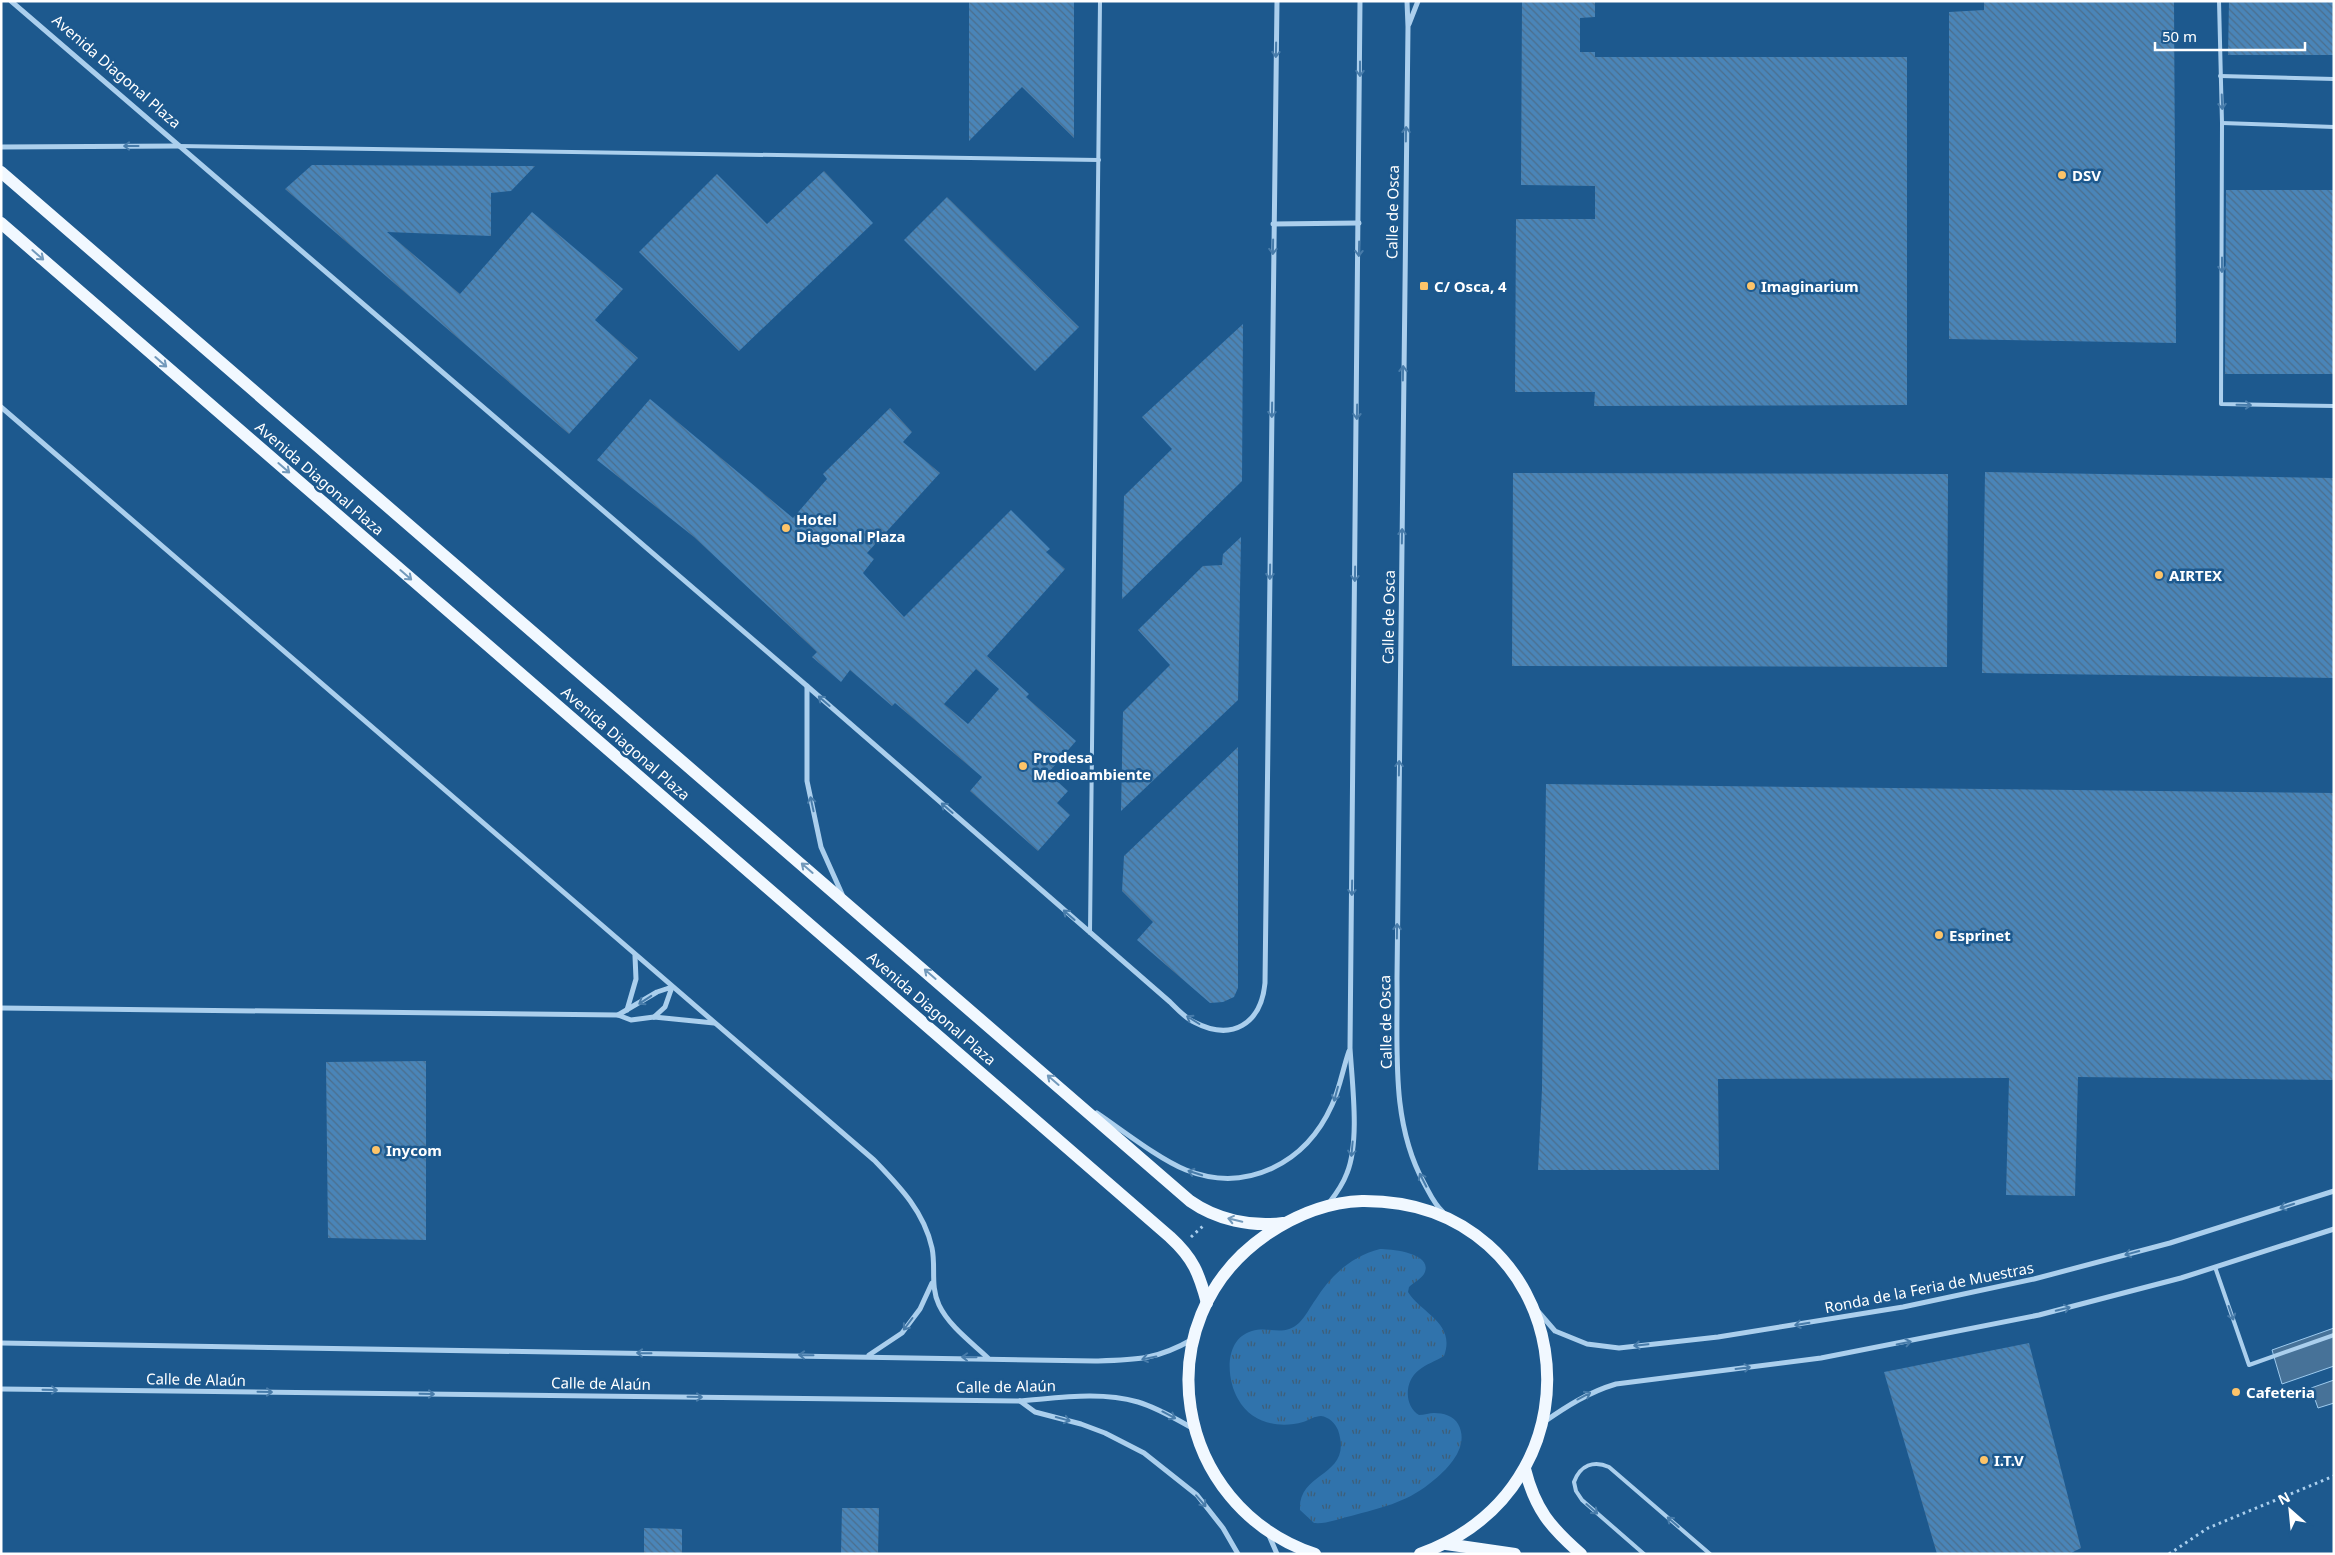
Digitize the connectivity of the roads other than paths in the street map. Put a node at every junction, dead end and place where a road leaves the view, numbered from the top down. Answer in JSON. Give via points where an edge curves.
{"nodes":[{"id":1,"x":11,"y":1,"type":"edge"},
{"id":2,"x":1100,"y":1,"type":"edge"},
{"id":3,"x":1276,"y":1,"type":"edge"},
{"id":4,"x":1360,"y":1,"type":"edge"},
{"id":5,"x":1406,"y":1,"type":"edge"},
{"id":6,"x":1418,"y":1,"type":"edge"},
{"id":7,"x":2219,"y":1,"type":"edge"},
{"id":8,"x":1408,"y":27,"type":"junction"},
{"id":9,"x":2220,"y":76,"type":"junction"},
{"id":10,"x":2334,"y":79,"type":"edge"},
{"id":11,"x":2222,"y":123,"type":"junction"},
{"id":12,"x":2334,"y":127,"type":"edge"},
{"id":13,"x":179,"y":146,"type":"junction"},
{"id":14,"x":1,"y":147,"type":"edge"},
{"id":15,"x":1099,"y":160,"type":"junction"},
{"id":16,"x":1,"y":172,"type":"edge"},
{"id":17,"x":1,"y":223,"type":"edge"},
{"id":18,"x":1359,"y":223,"type":"junction"},
{"id":19,"x":1274,"y":224,"type":"junction"},
{"id":20,"x":2334,"y":406,"type":"edge"},
{"id":21,"x":1,"y":407,"type":"edge"},
{"id":22,"x":807,"y":686,"type":"junction"},
{"id":23,"x":844,"y":900,"type":"junction"},
{"id":24,"x":1090,"y":933,"type":"junction"},
{"id":25,"x":636,"y":956,"type":"junction"},
{"id":26,"x":672,"y":987,"type":"junction"},
{"id":27,"x":1,"y":1008,"type":"edge"},
{"id":28,"x":627,"y":1010,"type":"junction"},
{"id":29,"x":618,"y":1015,"type":"junction"},
{"id":30,"x":654,"y":1017,"type":"junction"},
{"id":31,"x":714,"y":1023,"type":"junction"},
{"id":32,"x":1350,"y":1048,"type":"junction"},
{"id":33,"x":1072,"y":1096,"type":"junction"},
{"id":34,"x":2334,"y":1191,"type":"edge"},
{"id":35,"x":1328,"y":1206,"type":"junction"},
{"id":36,"x":1450,"y":1220,"type":"junction"},
{"id":37,"x":1283,"y":1223,"type":"junction"},
{"id":38,"x":2334,"y":1230,"type":"edge"},
{"id":39,"x":2215,"y":1267,"type":"junction"},
{"id":40,"x":932,"y":1282,"type":"junction"},
{"id":41,"x":1207,"y":1302,"type":"junction"},
{"id":42,"x":1532,"y":1305,"type":"junction"},
{"id":43,"x":2334,"y":1334,"type":"edge"},
{"id":44,"x":1193,"y":1339,"type":"junction"},
{"id":45,"x":1,"y":1343,"type":"edge"},
{"id":46,"x":867,"y":1356,"type":"junction"},
{"id":47,"x":988,"y":1358,"type":"junction"},
{"id":48,"x":1,"y":1389,"type":"edge"},
{"id":49,"x":1019,"y":1401,"type":"junction"},
{"id":50,"x":1543,"y":1423,"type":"junction"},
{"id":51,"x":1194,"y":1429,"type":"junction"},
{"id":52,"x":1525,"y":1469,"type":"junction"},
{"id":53,"x":1267,"y":1530,"type":"junction"},
{"id":54,"x":1446,"y":1544,"type":"junction"},
{"id":55,"x":1238,"y":1554,"type":"edge"},
{"id":56,"x":1276,"y":1554,"type":"edge"},
{"id":57,"x":1315,"y":1554,"type":"edge"},
{"id":58,"x":1420,"y":1554,"type":"edge"},
{"id":59,"x":1515,"y":1554,"type":"edge"},
{"id":60,"x":1581,"y":1554,"type":"edge"},
{"id":61,"x":1644,"y":1554,"type":"edge"},
{"id":62,"x":1710,"y":1554,"type":"edge"}],
"edges":[{"from":1,"to":13,"type":"street","name":"Avenida Diagonal Plaza"},
{"from":2,"to":15,"type":"lane"},
{"from":3,"to":19,"type":"street","one_way":true},
{"from":4,"to":18,"type":"street","one_way":true},
{"from":5,"to":8,"type":"street","name":"Calle de Osca"},
{"from":6,"to":8,"type":"street"},
{"from":7,"to":9,"type":"lane"},
{"from":36,"to":8,"type":"street","name":"Calle de Osca","one_way":true,"via":[[1436,1206],[1407,1145],[1399,1096],[1396,979]]},
{"from":9,"to":10,"type":"lane"},
{"from":9,"to":11,"type":"lane","one_way":true},
{"from":11,"to":12,"type":"lane"},
{"from":11,"to":20,"type":"lane","one_way":true,"via":[[2221,404]]},
{"from":13,"to":14,"type":"street","name":"Avenida Diagonal Plaza","one_way":true},
{"from":13,"to":15,"type":"lane"},
{"from":13,"to":22,"type":"street","name":"Avenida Diagonal Plaza"},
{"from":15,"to":24,"type":"lane"},
{"from":23,"to":16,"type":"main road","name":"Avenida Diagonal Plaza","one_way":true},
{"from":17,"to":41,"type":"main road","name":"Avenida Diagonal Plaza","one_way":true,"via":[[1170,1237],[1190,1256]]},
{"from":18,"to":19,"type":"street"},
{"from":18,"to":32,"type":"street","one_way":true},
{"from":19,"to":24,"type":"street","name":"Avenida Diagonal Plaza","one_way":true,"via":[[1264,999],[1259,1010],[1239,1027],[1211,1029],[1192,1021]]},
{"from":21,"to":25,"type":"street"},
{"from":23,"to":22,"type":"street","name":"Avenida Diagonal Plaza","one_way":true,"via":[[821,847],[807,781]]},
{"from":24,"to":22,"type":"street","name":"Avenida Diagonal Plaza","one_way":true},
{"from":33,"to":23,"type":"main road","name":"Avenida Diagonal Plaza","one_way":true},
{"from":25,"to":26,"type":"street"},
{"from":25,"to":28,"type":"street","via":[[636,979]]},
{"from":26,"to":28,"type":"street","one_way":true},
{"from":26,"to":30,"type":"street","via":[[665,1007]]},
{"from":26,"to":31,"type":"street"},
{"from":27,"to":29,"type":"street"},
{"from":28,"to":29,"type":"street"},
{"from":29,"to":30,"type":"street","via":[[631,1020]]},
{"from":30,"to":31,"type":"street"},
{"from":31,"to":40,"type":"street","via":[[874,1160],[913,1203],[932,1250]]},
{"from":32,"to":33,"type":"street","one_way":true,"via":[[1333,1104],[1309,1142],[1287,1161],[1258,1175],[1235,1179],[1210,1178],[1184,1170]]},
{"from":32,"to":35,"type":"street","one_way":true,"via":[[1353,1118],[1350,1163]]},
{"from":37,"to":33,"type":"main road","name":"Avenida Diagonal Plaza","one_way":true,"via":[[1261,1226],[1203,1210]]},
{"from":34,"to":42,"type":"street","name":"Ronda de la Feria de Muestras","one_way":true,"via":[[2170,1243],[2034,1279],[1718,1338],[1619,1348],[1587,1344],[1555,1331]]},
{"from":35,"to":36,"type":"main road","via":[[1359,1201],[1390,1202]]},
{"from":35,"to":37,"type":"main road"},
{"from":36,"to":42,"type":"main road","via":[[1484,1242],[1512,1271]]},
{"from":37,"to":41,"type":"main road","via":[[1253,1244]]},
{"from":38,"to":39,"type":"street"},
{"from":39,"to":43,"type":"lane","one_way":true,"via":[[2249,1365]]},
{"from":50,"to":39,"type":"street","one_way":true,"via":[[1574,1402],[1616,1384],[1822,1358],[1906,1343],[2039,1315]]},
{"from":40,"to":46,"type":"street","one_way":true,"via":[[920,1309],[902,1333]]},
{"from":40,"to":47,"type":"street","via":[[939,1305],[957,1329]]},
{"from":41,"to":44,"type":"main road"},
{"from":42,"to":50,"type":"main road","via":[[1545,1343],[1549,1383]]},
{"from":44,"to":47,"type":"street","name":"Calle de Alaún","one_way":true,"via":[[1168,1352],[1132,1360]]},
{"from":44,"to":51,"type":"main road","via":[[1189,1381]]},
{"from":46,"to":45,"type":"street","name":"Calle de Alaún","one_way":true},
{"from":47,"to":46,"type":"street","name":"Calle de Alaún","one_way":true},
{"from":48,"to":49,"type":"street","name":"Calle de Alaún","one_way":true},
{"from":49,"to":51,"type":"street","name":"Calle de Alaún","one_way":true,"via":[[1098,1396],[1120,1398],[1153,1407]]},
{"from":49,"to":55,"type":"street","one_way":true,"via":[[1035,1412],[1097,1430],[1144,1453],[1197,1496],[1223,1528]]},
{"from":50,"to":52,"type":"main road"},
{"from":51,"to":53,"type":"main road","via":[[1219,1484],[1246,1514]]},
{"from":52,"to":54,"type":"main road","via":[[1491,1512]]},
{"from":52,"to":60,"type":"main road","via":[[1530,1489],[1546,1520]]},
{"from":53,"to":56,"type":"street"},
{"from":53,"to":57,"type":"main road"},
{"from":54,"to":58,"type":"main road"},
{"from":54,"to":59,"type":"main road"},
{"from":62,"to":61,"type":"lane","one_way":true,"via":[[1610,1467],[1601,1463],[1583,1468],[1574,1482],[1582,1500]]}]}
